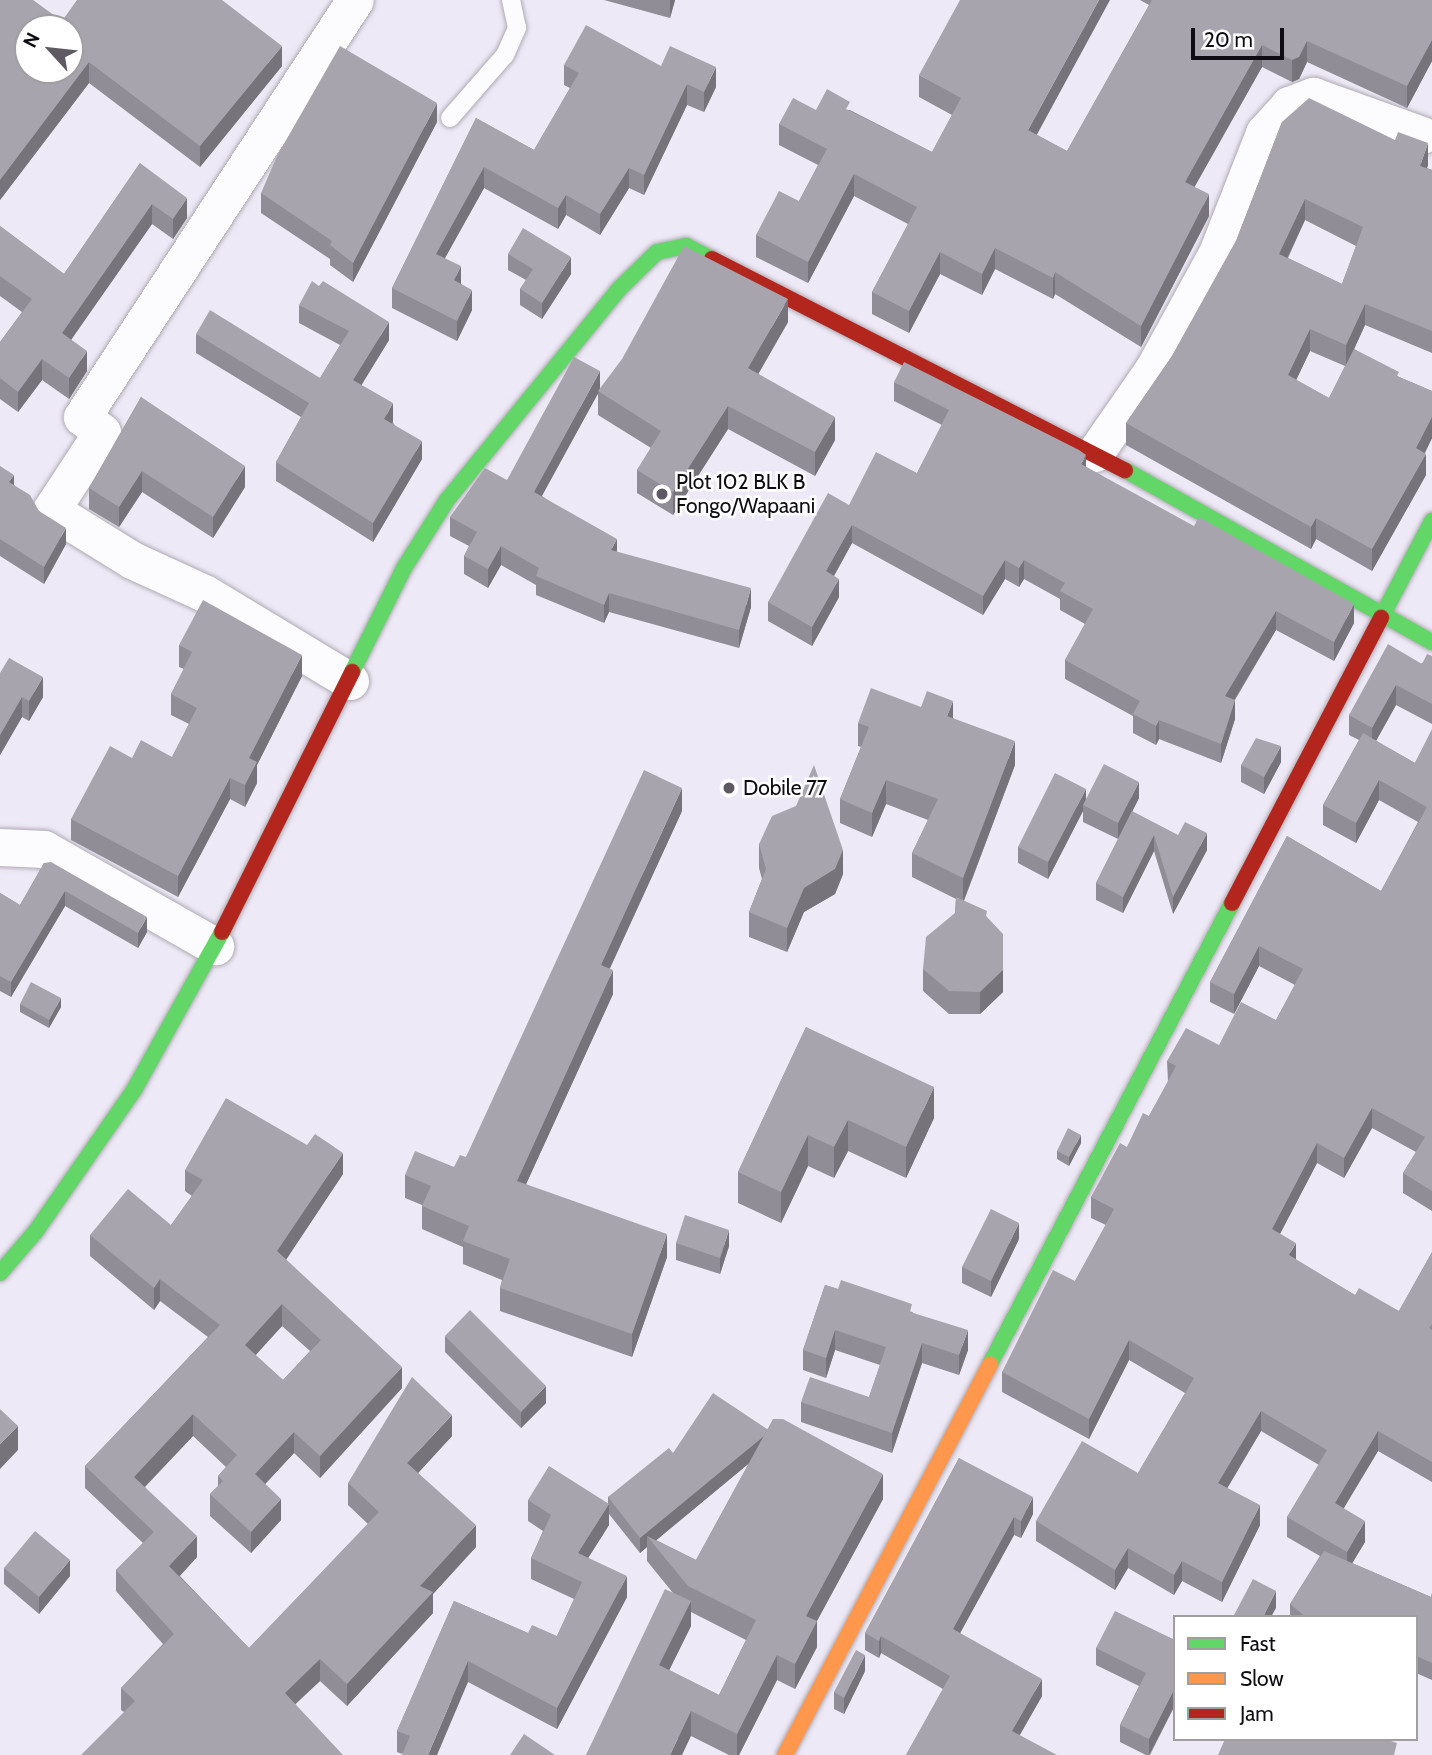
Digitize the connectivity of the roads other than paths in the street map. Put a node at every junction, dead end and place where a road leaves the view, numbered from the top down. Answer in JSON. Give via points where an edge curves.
{"nodes":[{"id":1,"x":355,"y":0,"type":"edge"},
{"id":2,"x":510,"y":0,"type":"edge"},
{"id":3,"x":450,"y":118,"type":"dead end"},
{"id":4,"x":1429,"y":129,"type":"edge"},
{"id":5,"x":1095,"y":453,"type":"junction"},
{"id":6,"x":1432,"y":521,"type":"edge"},
{"id":7,"x":1384,"y":613,"type":"junction"},
{"id":8,"x":1432,"y":642,"type":"edge"},
{"id":9,"x":350,"y":681,"type":"junction"},
{"id":10,"x":0,"y":846,"type":"edge"},
{"id":11,"x":215,"y":946,"type":"junction"},
{"id":12,"x":0,"y":1273,"type":"edge"},
{"id":13,"x":785,"y":1755,"type":"edge"}],
"edges":[{"from":1,"to":9,"type":"street","via":[[82,418],[102,432],[51,510],[132,560],[204,593]]},
{"from":2,"to":3,"type":"lane","via":[[517,28],[505,54]]},
{"from":4,"to":5,"type":"street","via":[[1313,96],[1289,106],[1264,133],[1217,253],[1154,368]]},
{"from":5,"to":7,"type":"street"},
{"from":5,"to":9,"type":"street","via":[[686,246],[657,252],[618,290],[447,500],[404,568]]},
{"from":6,"to":7,"type":"street"},
{"from":7,"to":8,"type":"street"},
{"from":7,"to":13,"type":"street"},
{"from":9,"to":11,"type":"street"},
{"from":10,"to":11,"type":"street","via":[[44,849]]},
{"from":11,"to":12,"type":"street","via":[[134,1090],[36,1231]]}]}
